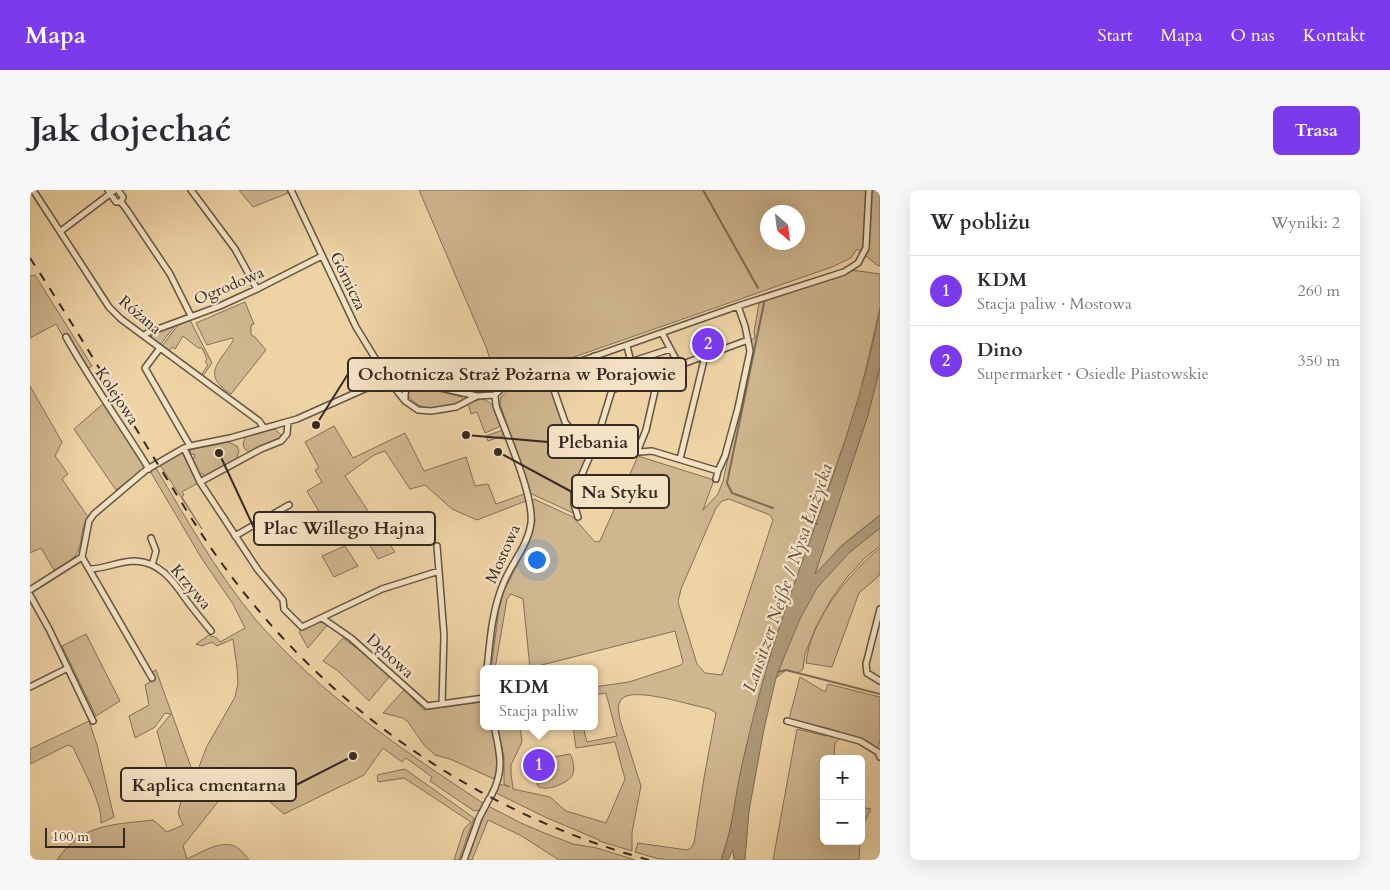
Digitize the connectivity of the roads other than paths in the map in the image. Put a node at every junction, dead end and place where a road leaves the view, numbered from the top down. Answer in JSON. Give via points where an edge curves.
{"nodes":[{"id":1,"x":33,"y":190,"type":"edge"},
{"id":2,"x":191,"y":190,"type":"edge"},
{"id":3,"x":291,"y":190,"type":"edge"},
{"id":4,"x":869,"y":190,"type":"edge"},
{"id":5,"x":113,"y":191,"type":"edge"},
{"id":6,"x":121,"y":202,"type":"junction"},
{"id":7,"x":60,"y":231,"type":"junction"},
{"id":8,"x":322,"y":256,"type":"junction"},
{"id":9,"x":257,"y":289,"type":"junction"},
{"id":10,"x":738,"y":306,"type":"junction"},
{"id":11,"x":191,"y":316,"type":"junction"},
{"id":12,"x":662,"y":333,"type":"junction"},
{"id":13,"x":144,"y":336,"type":"junction"},
{"id":14,"x":66,"y":337,"type":"dead end"},
{"id":15,"x":748,"y":340,"type":"junction"},
{"id":16,"x":627,"y":346,"type":"junction"},
{"id":17,"x":160,"y":348,"type":"junction"},
{"id":18,"x":670,"y":349,"type":"junction"},
{"id":19,"x":594,"y":356,"type":"junction"},
{"id":20,"x":705,"y":356,"type":"junction"},
{"id":21,"x":632,"y":362,"type":"junction"},
{"id":22,"x":679,"y":365,"type":"junction"},
{"id":23,"x":659,"y":372,"type":"junction"},
{"id":24,"x":548,"y":373,"type":"junction"},
{"id":25,"x":389,"y":381,"type":"junction"},
{"id":26,"x":410,"y":381,"type":"junction"},
{"id":27,"x":496,"y":395,"type":"junction"},
{"id":28,"x":477,"y":396,"type":"junction"},
{"id":29,"x":405,"y":401,"type":"junction"},
{"id":30,"x":288,"y":422,"type":"junction"},
{"id":31,"x":264,"y":428,"type":"junction"},
{"id":32,"x":596,"y":442,"type":"junction"},
{"id":33,"x":190,"y":446,"type":"junction"},
{"id":34,"x":184,"y":448,"type":"junction"},
{"id":35,"x":638,"y":452,"type":"junction"},
{"id":36,"x":680,"y":459,"type":"junction"},
{"id":37,"x":149,"y":468,"type":"junction"},
{"id":38,"x":718,"y":471,"type":"junction"},
{"id":39,"x":716,"y":479,"type":"dead end"},
{"id":40,"x":200,"y":482,"type":"junction"},
{"id":41,"x":289,"y":505,"type":"dead end"},
{"id":42,"x":578,"y":518,"type":"dead end"},
{"id":43,"x":235,"y":536,"type":"junction"},
{"id":44,"x":151,"y":538,"type":"dead end"},
{"id":45,"x":437,"y":546,"type":"dead end"},
{"id":46,"x":82,"y":557,"type":"junction"},
{"id":47,"x":152,"y":565,"type":"junction"},
{"id":48,"x":89,"y":569,"type":"junction"},
{"id":49,"x":439,"y":571,"type":"junction"},
{"id":50,"x":30,"y":590,"type":"edge"},
{"id":51,"x":30,"y":595,"type":"edge"},
{"id":52,"x":880,"y":609,"type":"edge"},
{"id":53,"x":322,"y":618,"type":"junction"},
{"id":54,"x":211,"y":631,"type":"dead end"},
{"id":55,"x":488,"y":665,"type":"edge"},
{"id":56,"x":68,"y":668,"type":"junction"},
{"id":57,"x":152,"y":678,"type":"dead end"},
{"id":58,"x":878,"y":680,"type":"edge"},
{"id":59,"x":30,"y":687,"type":"edge"},
{"id":60,"x":480,"y":699,"type":"edge"},
{"id":61,"x":442,"y":704,"type":"junction"},
{"id":62,"x":93,"y":720,"type":"dead end"},
{"id":63,"x":787,"y":721,"type":"dead end"},
{"id":64,"x":495,"y":730,"type":"edge"},
{"id":65,"x":880,"y":752,"type":"edge"},
{"id":66,"x":464,"y":860,"type":"edge"}],
"edges":[{"from":1,"to":7,"type":"street","name":"Różana"},
{"from":2,"to":9,"type":"street","via":[[235,249]]},
{"from":3,"to":8,"type":"street","name":"Górnicza"},
{"from":4,"to":10,"type":"street","via":[[866,248],[858,263],[844,272]]},
{"from":5,"to":6,"type":"street","via":[[116,202]]},
{"from":5,"to":6,"type":"street","via":[[123,197]]},
{"from":5,"to":7,"type":"street"},
{"from":6,"to":11,"type":"street","via":[[170,274]]},
{"from":7,"to":13,"type":"street","name":"Różana","via":[[109,307]]},
{"from":8,"to":9,"type":"street","name":"Ogrodowa"},
{"from":8,"to":25,"type":"street","name":"Górnicza","via":[[356,327]]},
{"from":9,"to":11,"type":"street","name":"Ogrodowa"},
{"from":10,"to":12,"type":"street"},
{"from":10,"to":15,"type":"street"},
{"from":11,"to":13,"type":"street","name":"Ogrodowa"},
{"from":12,"to":16,"type":"street"},
{"from":12,"to":18,"type":"street"},
{"from":13,"to":17,"type":"street","name":"Różana"},
{"from":14,"to":37,"type":"street","name":"Kolejowa"},
{"from":15,"to":20,"type":"street"},
{"from":15,"to":38,"type":"street","via":[[750,351],[738,408]]},
{"from":16,"to":19,"type":"street"},
{"from":16,"to":21,"type":"street"},
{"from":17,"to":31,"type":"street","name":"Różana"},
{"from":17,"to":33,"type":"street","via":[[145,368]]},
{"from":18,"to":21,"type":"street"},
{"from":18,"to":22,"type":"street"},
{"from":19,"to":21,"type":"street","via":[[600,372]]},
{"from":19,"to":24,"type":"street"},
{"from":20,"to":22,"type":"street"},
{"from":20,"to":36,"type":"street"},
{"from":22,"to":23,"type":"street"},
{"from":23,"to":32,"type":"street","via":[[612,390]]},
{"from":23,"to":35,"type":"street"},
{"from":24,"to":27,"type":"street","via":[[507,387]]},
{"from":24,"to":32,"type":"street","via":[[568,426]]},
{"from":25,"to":26,"type":"street"},
{"from":25,"to":29,"type":"street","name":"Górnicza"},
{"from":25,"to":30,"type":"street","via":[[365,387]]},
{"from":26,"to":28,"type":"street"},
{"from":26,"to":29,"type":"street"},
{"from":27,"to":28,"type":"street"},
{"from":27,"to":55,"type":"street","name":"Mostowa","via":[[496,406],[528,496],[531,521],[528,538],[497,599]]},
{"from":28,"to":29,"type":"street","via":[[456,408],[431,411],[418,410]]},
{"from":30,"to":31,"type":"street"},
{"from":30,"to":40,"type":"street","via":[[289,431],[281,441]]},
{"from":31,"to":33,"type":"street"},
{"from":32,"to":35,"type":"street","via":[[627,453]]},
{"from":32,"to":42,"type":"street","via":[[574,493]]},
{"from":33,"to":34,"type":"street"},
{"from":34,"to":37,"type":"street"},
{"from":34,"to":40,"type":"street"},
{"from":35,"to":36,"type":"street","via":[[652,451]]},
{"from":36,"to":38,"type":"street"},
{"from":37,"to":46,"type":"street","via":[[94,514],[89,521]]},
{"from":38,"to":39,"type":"street"},
{"from":40,"to":43,"type":"street"},
{"from":41,"to":43,"type":"street"},
{"from":43,"to":53,"type":"street","via":[[283,600],[284,609],[302,627]]},
{"from":44,"to":47,"type":"street","via":[[156,551]]},
{"from":45,"to":49,"type":"street"},
{"from":46,"to":48,"type":"street"},
{"from":46,"to":50,"type":"street"},
{"from":47,"to":48,"type":"street","name":"Krzywa","via":[[136,561]]},
{"from":47,"to":54,"type":"street","name":"Krzywa","via":[[166,573]]},
{"from":48,"to":57,"type":"street"},
{"from":49,"to":53,"type":"street","via":[[382,589]]},
{"from":49,"to":61,"type":"street","via":[[444,635]]},
{"from":51,"to":56,"type":"street"},
{"from":52,"to":58,"type":"street","via":[[866,664],[867,673]]},
{"from":53,"to":61,"type":"street","name":"Dębowa","via":[[351,638],[427,706]]},
{"from":56,"to":59,"type":"street"},
{"from":56,"to":62,"type":"street"},
{"from":60,"to":61,"type":"street","name":"Dębowa"},
{"from":63,"to":65,"type":"street","via":[[860,741]]},
{"from":64,"to":66,"type":"street","via":[[501,758],[499,776],[476,823]]}]}
